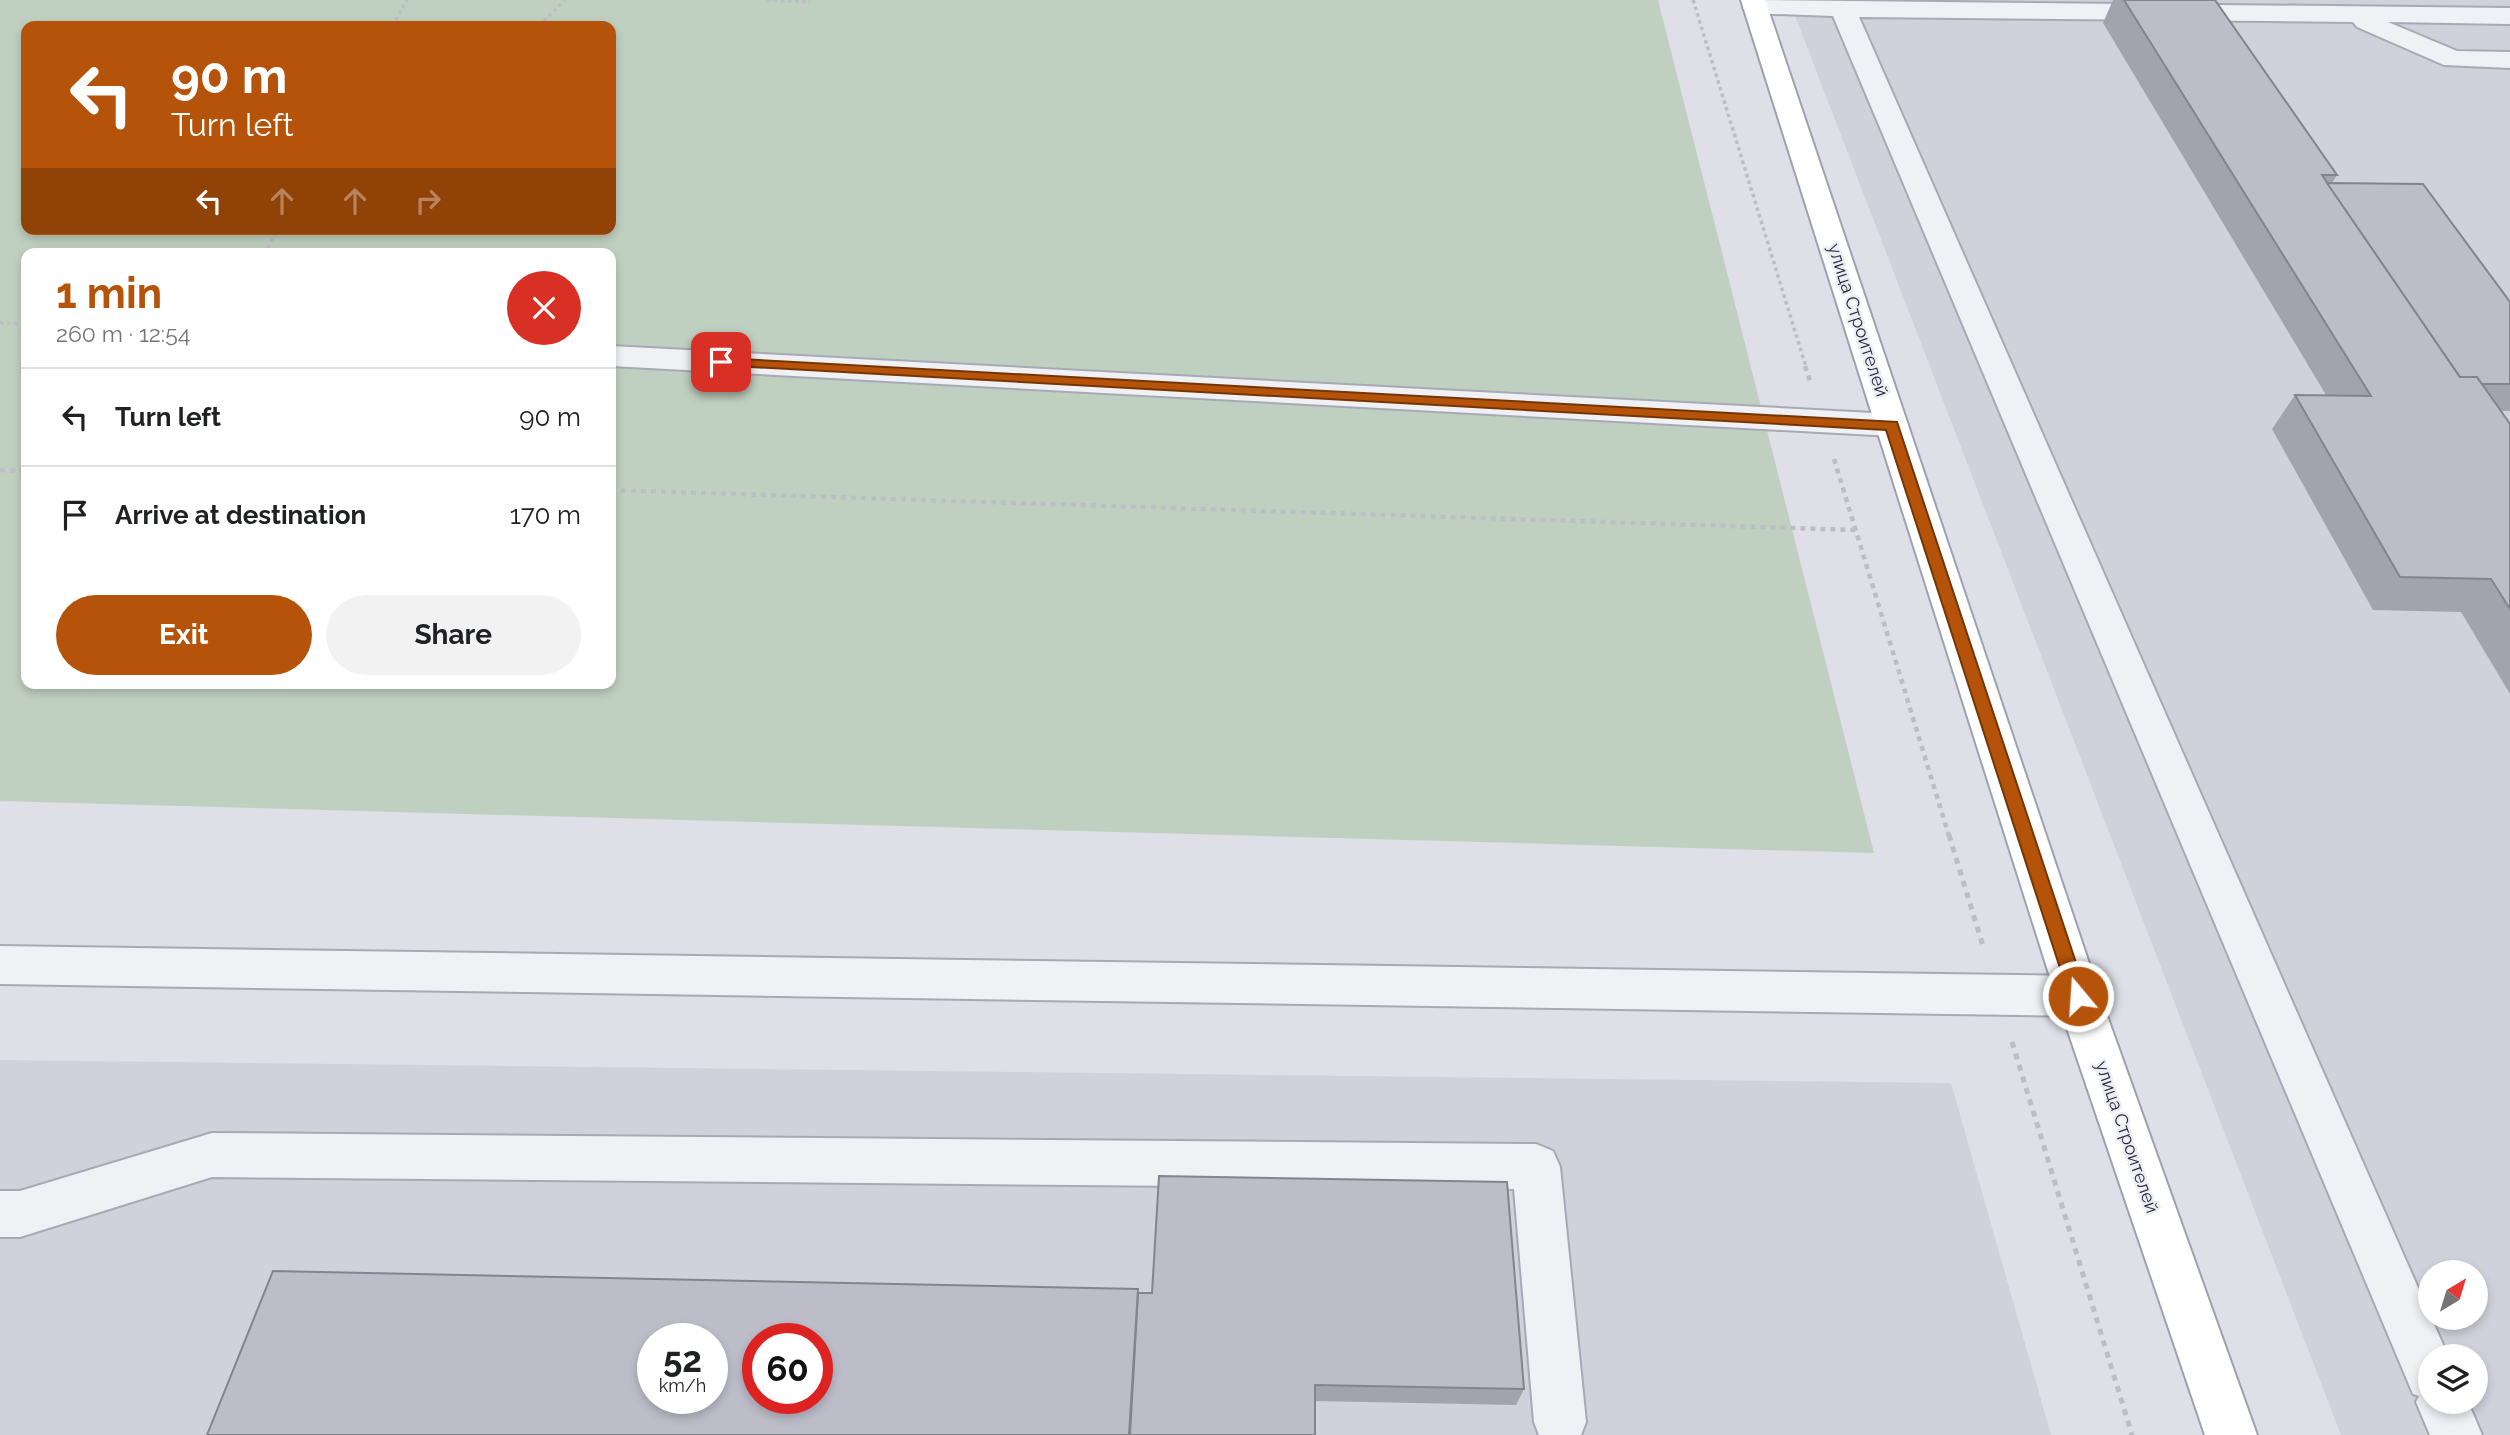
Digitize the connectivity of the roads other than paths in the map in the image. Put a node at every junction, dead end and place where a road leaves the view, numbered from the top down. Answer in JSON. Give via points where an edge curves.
{"nodes":[{"id":1,"x":1754,"y":4,"type":"edge"},
{"id":2,"x":1841,"y":5,"type":"edge"},
{"id":3,"x":2347,"y":15,"type":"junction"},
{"id":4,"x":2510,"y":16,"type":"edge"},
{"id":5,"x":2510,"y":60,"type":"edge"},
{"id":6,"x":616,"y":356,"type":"edge"},
{"id":7,"x":1892,"y":425,"type":"junction"},
{"id":8,"x":0,"y":965,"type":"edge"},
{"id":9,"x":2078,"y":996,"type":"junction"},
{"id":10,"x":0,"y":1214,"type":"edge"},
{"id":11,"x":2418,"y":1346,"type":"edge"},
{"id":12,"x":2447,"y":1414,"type":"edge"},
{"id":13,"x":1560,"y":1422,"type":"dead end"},
{"id":14,"x":2231,"y":1435,"type":"edge"},
{"id":15,"x":2456,"y":1435,"type":"edge"}],
"edges":[{"from":1,"to":2,"type":"lane"},
{"from":1,"to":7,"type":"main road","name":"улица Строителей"},
{"from":2,"to":3,"type":"lane"},
{"from":2,"to":11,"type":"lane"},
{"from":3,"to":4,"type":"lane"},
{"from":3,"to":5,"type":"lane","via":[[2453,59]]},
{"from":6,"to":7,"type":"lane"},
{"from":7,"to":9,"type":"main road","name":"улица Строителей"},
{"from":8,"to":9,"type":"lane"},
{"from":9,"to":14,"type":"main road","name":"улица Строителей"},
{"from":10,"to":13,"type":"lane","via":[[20,1214],[212,1155],[1536,1167]]},
{"from":12,"to":15,"type":"lane"}]}
